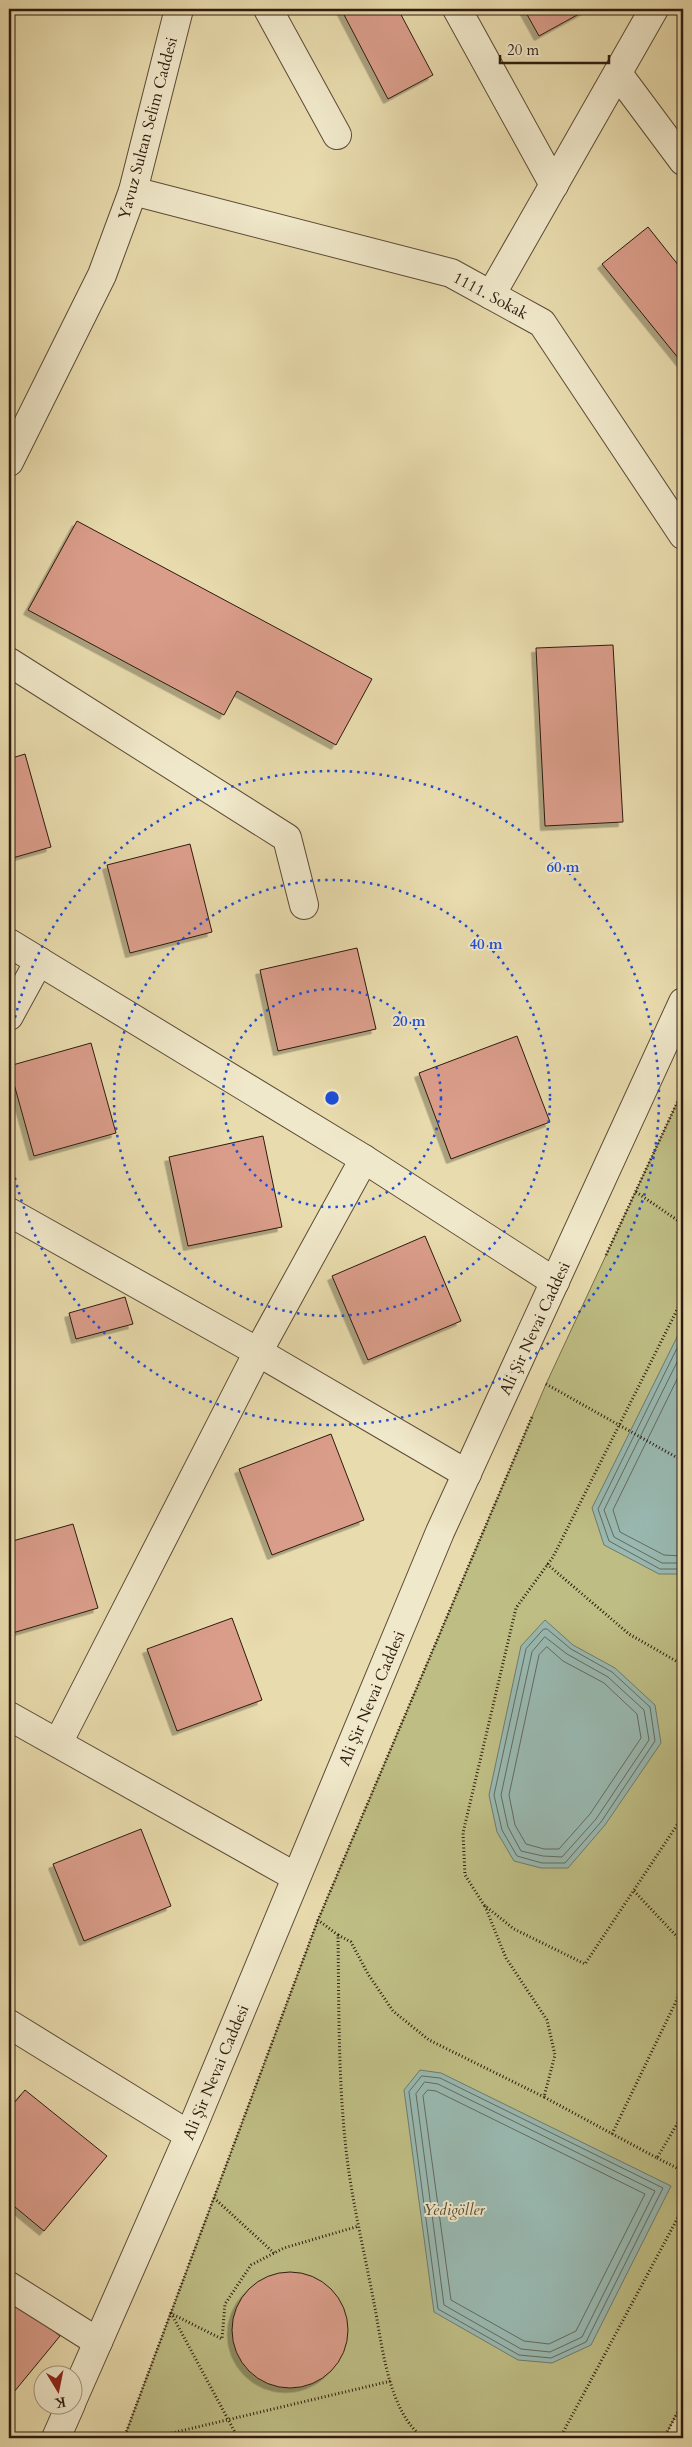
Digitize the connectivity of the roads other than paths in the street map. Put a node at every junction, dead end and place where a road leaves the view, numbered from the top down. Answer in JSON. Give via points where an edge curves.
{"nodes":[{"id":1,"x":179,"y":9,"type":"edge"},
{"id":2,"x":268,"y":9,"type":"edge"},
{"id":3,"x":456,"y":9,"type":"edge"},
{"id":4,"x":648,"y":13,"type":"edge"},
{"id":5,"x":619,"y":75,"type":"junction"},
{"id":6,"x":336,"y":136,"type":"dead end"},
{"id":7,"x":683,"y":161,"type":"edge"},
{"id":8,"x":554,"y":185,"type":"junction"},
{"id":9,"x":133,"y":191,"type":"junction"},
{"id":10,"x":491,"y":295,"type":"junction"},
{"id":11,"x":9,"y":462,"type":"edge"},
{"id":12,"x":683,"y":535,"type":"edge"},
{"id":13,"x":9,"y":662,"type":"edge"},
{"id":14,"x":304,"y":905,"type":"dead end"},
{"id":15,"x":9,"y":943,"type":"edge"},
{"id":16,"x":39,"y":961,"type":"junction"},
{"id":17,"x":683,"y":1002,"type":"edge"},
{"id":18,"x":9,"y":1016,"type":"edge"},
{"id":19,"x":364,"y":1159,"type":"junction"},
{"id":20,"x":9,"y":1212,"type":"edge"},
{"id":21,"x":555,"y":1282,"type":"junction"},
{"id":22,"x":258,"y":1352,"type":"junction"},
{"id":23,"x":466,"y":1474,"type":"junction"},
{"id":24,"x":9,"y":1716,"type":"edge"},
{"id":25,"x":58,"y":1743,"type":"junction"},
{"id":26,"x":296,"y":1877,"type":"junction"},
{"id":27,"x":9,"y":2024,"type":"edge"},
{"id":28,"x":189,"y":2135,"type":"junction"},
{"id":29,"x":9,"y":2286,"type":"edge"},
{"id":30,"x":98,"y":2342,"type":"junction"},
{"id":31,"x":82,"y":2380,"type":"edge"},
{"id":32,"x":67,"y":2414,"type":"edge"},
{"id":33,"x":56,"y":2438,"type":"edge"}],
"edges":[{"from":1,"to":9,"type":"street","name":"Yavuz Sultan Selim Caddesi"},
{"from":2,"to":6,"type":"street"},
{"from":3,"to":8,"type":"street"},
{"from":4,"to":5,"type":"street"},
{"from":5,"to":7,"type":"street"},
{"from":5,"to":8,"type":"street"},
{"from":8,"to":10,"type":"street"},
{"from":9,"to":10,"type":"street","name":"1111. Sokak","via":[[451,273]]},
{"from":9,"to":11,"type":"street","name":"Yavuz Sultan Selim Caddesi","via":[[102,275]]},
{"from":10,"to":12,"type":"street","name":"1111. Sokak","via":[[542,322]]},
{"from":13,"to":14,"type":"street","via":[[287,838]]},
{"from":15,"to":16,"type":"street"},
{"from":16,"to":18,"type":"street"},
{"from":16,"to":19,"type":"street"},
{"from":17,"to":21,"type":"street","name":"Ali Şir Nevai Caddesi"},
{"from":19,"to":21,"type":"street"},
{"from":19,"to":22,"type":"street"},
{"from":20,"to":22,"type":"street"},
{"from":21,"to":23,"type":"street","name":"Ali Şir Nevai Caddesi"},
{"from":22,"to":23,"type":"street"},
{"from":22,"to":25,"type":"street"},
{"from":23,"to":26,"type":"street","name":"Ali Şir Nevai Caddesi"},
{"from":24,"to":25,"type":"street"},
{"from":25,"to":26,"type":"street"},
{"from":26,"to":28,"type":"street","name":"Ali Şir Nevai Caddesi"},
{"from":27,"to":28,"type":"street"},
{"from":28,"to":30,"type":"street","name":"Ali Şir Nevai Caddesi"},
{"from":29,"to":30,"type":"street"},
{"from":30,"to":31,"type":"street","name":"Ali Şir Nevai Caddesi"},
{"from":32,"to":33,"type":"street","name":"Ali Şir Nevai Caddesi"}]}
